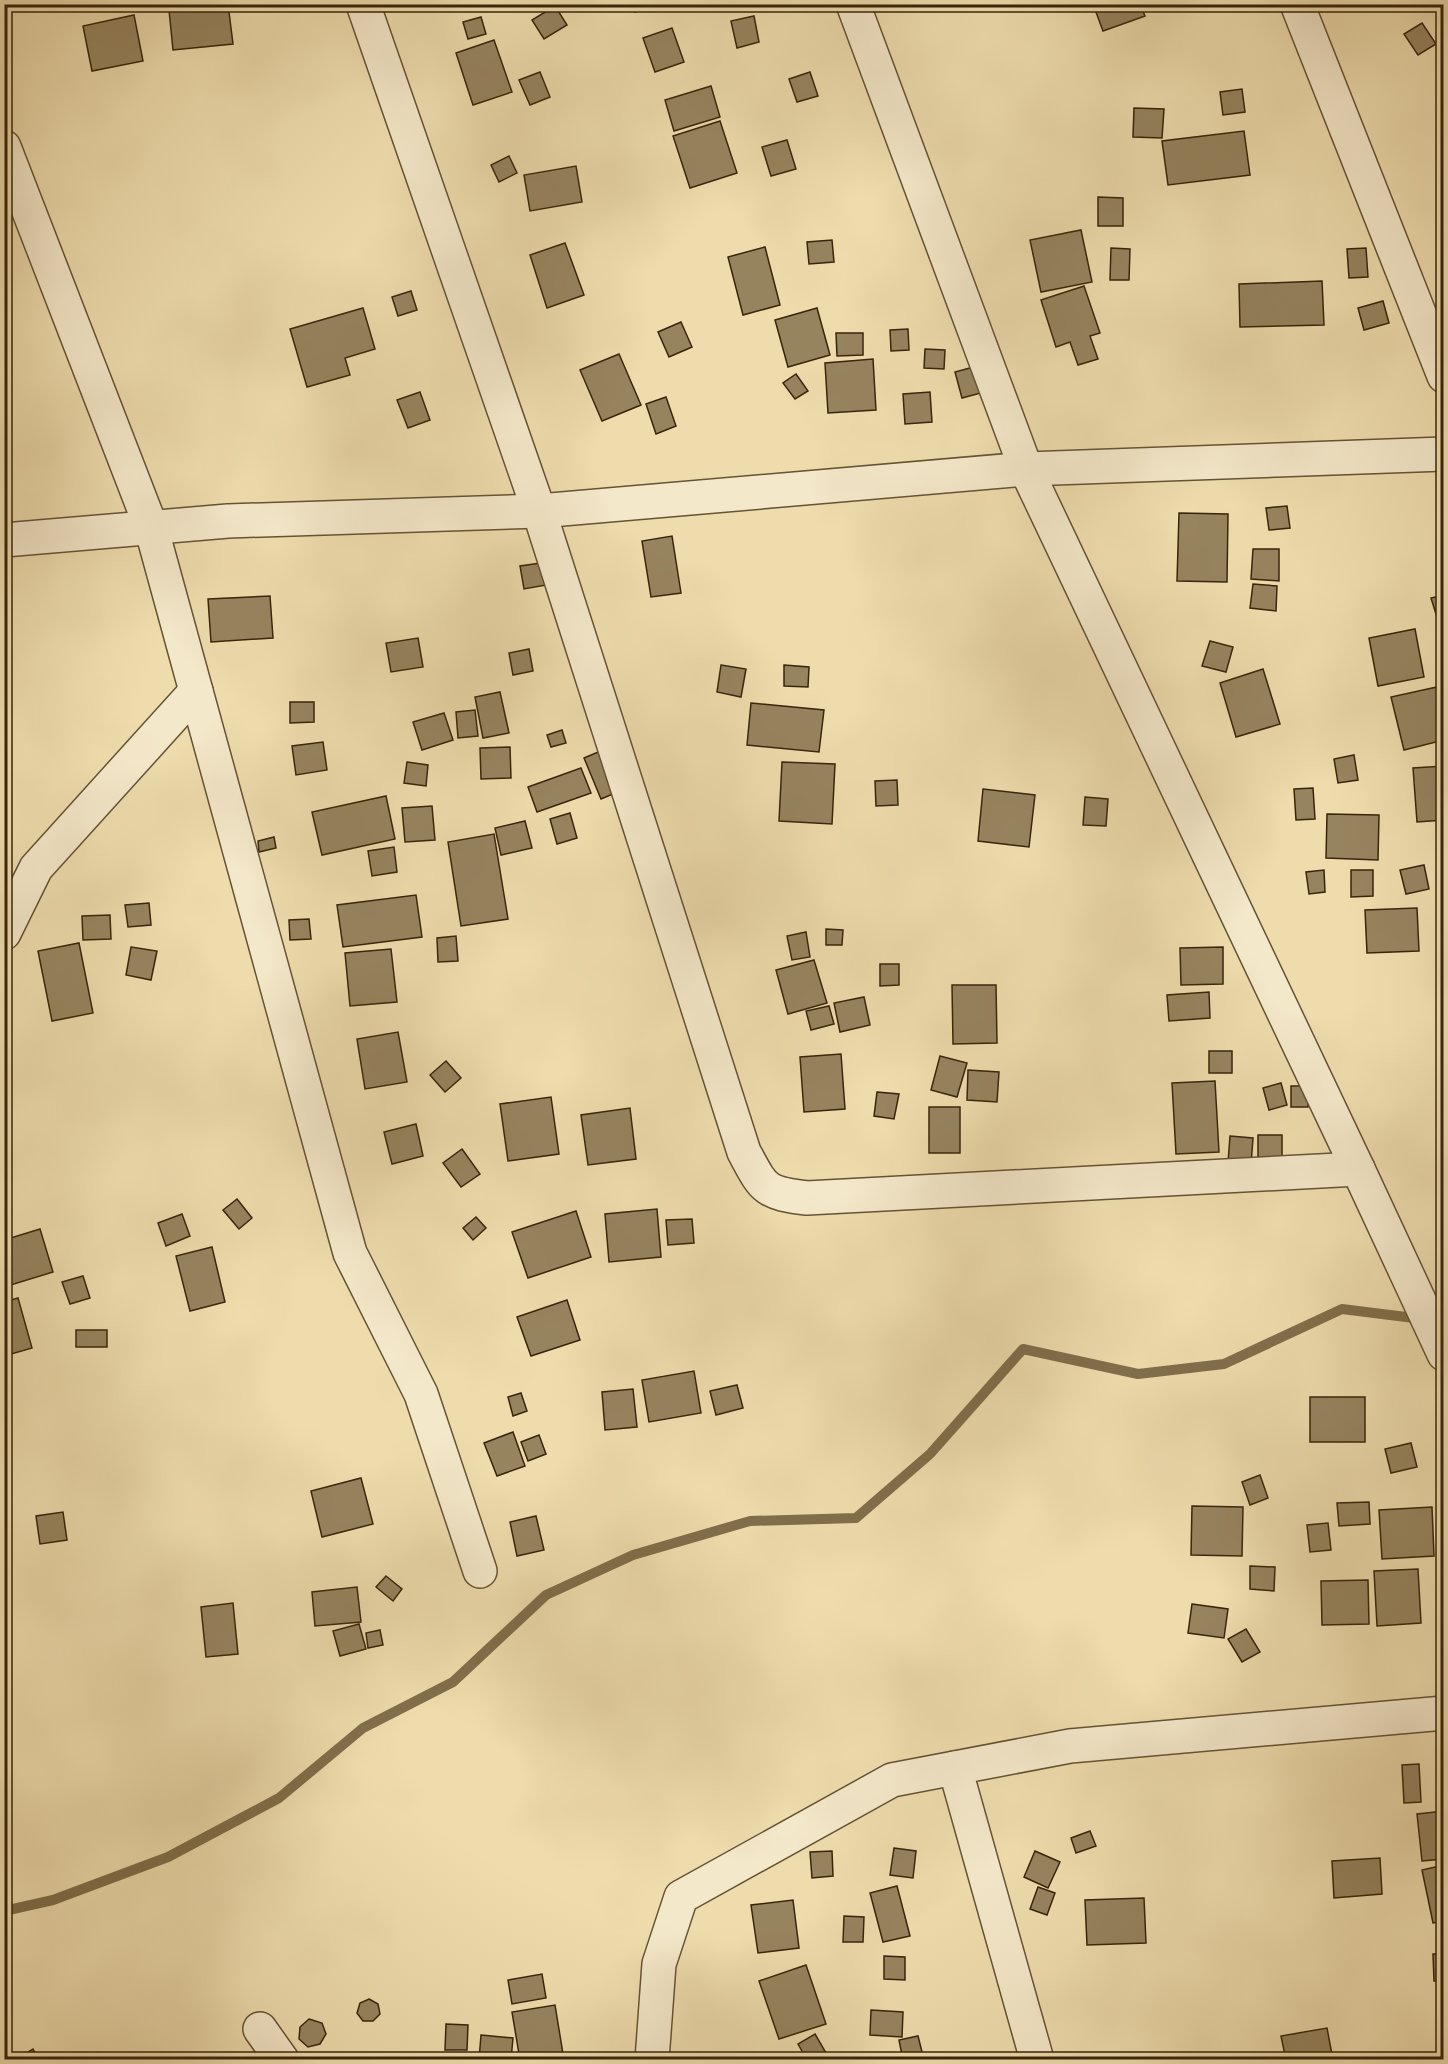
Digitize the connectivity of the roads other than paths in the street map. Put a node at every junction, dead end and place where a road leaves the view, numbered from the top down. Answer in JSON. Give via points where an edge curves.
{"nodes":[{"id":1,"x":363,"y":4,"type":"edge"},
{"id":2,"x":853,"y":4,"type":"edge"},
{"id":3,"x":1297,"y":4,"type":"edge"},
{"id":4,"x":4,"y":147,"type":"edge"},
{"id":5,"x":1443,"y":376,"type":"edge"},
{"id":6,"x":1443,"y":454,"type":"edge"},
{"id":7,"x":1026,"y":469,"type":"junction"},
{"id":8,"x":539,"y":511,"type":"junction"},
{"id":9,"x":151,"y":527,"type":"junction"},
{"id":10,"x":4,"y":540,"type":"edge"},
{"id":11,"x":196,"y":691,"type":"junction"},
{"id":12,"x":4,"y":933,"type":"edge"},
{"id":13,"x":1358,"y":1169,"type":"junction"},
{"id":14,"x":1443,"y":1354,"type":"edge"},
{"id":15,"x":480,"y":1572,"type":"dead end"},
{"id":16,"x":1443,"y":1713,"type":"edge"},
{"id":17,"x":955,"y":1768,"type":"junction"},
{"id":18,"x":260,"y":2029,"type":"dead end"},
{"id":19,"x":282,"y":2060,"type":"edge"},
{"id":20,"x":652,"y":2060,"type":"edge"},
{"id":21,"x":1037,"y":2060,"type":"edge"}],
"edges":[{"from":1,"to":8,"type":"street"},
{"from":2,"to":7,"type":"street"},
{"from":3,"to":5,"type":"street"},
{"from":4,"to":9,"type":"street"},
{"from":6,"to":7,"type":"street"},
{"from":7,"to":8,"type":"street"},
{"from":7,"to":13,"type":"street"},
{"from":8,"to":9,"type":"street"},
{"from":8,"to":13,"type":"street","via":[[744,1152],[761,1183],[779,1195],[807,1198]]},
{"from":9,"to":10,"type":"street"},
{"from":9,"to":11,"type":"street"},
{"from":11,"to":12,"type":"street","via":[[36,868]]},
{"from":11,"to":15,"type":"street","via":[[351,1252],[421,1394]]},
{"from":13,"to":14,"type":"street"},
{"from":16,"to":17,"type":"street","via":[[1070,1746]]},
{"from":17,"to":20,"type":"street","via":[[892,1780],[681,1897],[659,1964]]},
{"from":17,"to":21,"type":"street"},
{"from":18,"to":19,"type":"street"}]}
